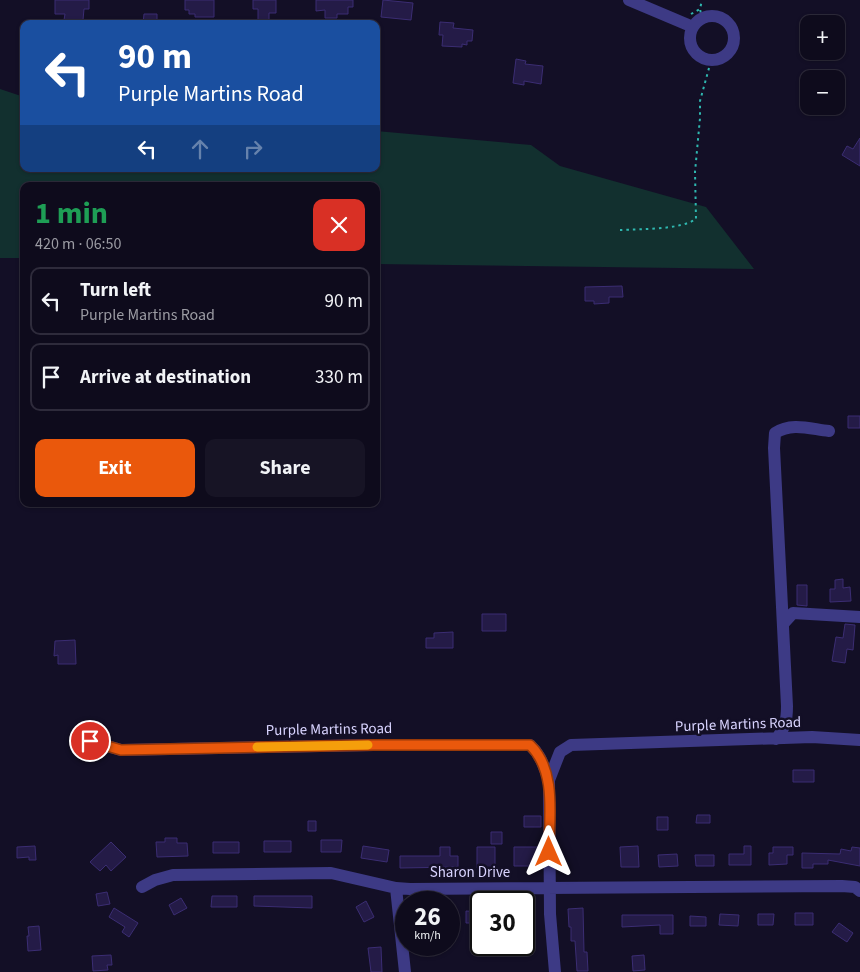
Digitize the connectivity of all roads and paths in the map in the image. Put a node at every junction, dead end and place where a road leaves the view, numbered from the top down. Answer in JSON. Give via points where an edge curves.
{"nodes":[{"id":1,"x":629,"y":0,"type":"edge"},
{"id":2,"x":702,"y":0,"type":"edge"},
{"id":3,"x":686,"y":15,"type":"dead end"},
{"id":4,"x":698,"y":18,"type":"junction"},
{"id":5,"x":709,"y":68,"type":"dead end"},
{"id":6,"x":620,"y":230,"type":"dead end"},
{"id":7,"x":829,"y":431,"type":"dead end"},
{"id":8,"x":782,"y":601,"type":"junction"},
{"id":9,"x":793,"y":613,"type":"junction"},
{"id":10,"x":860,"y":617,"type":"edge"},
{"id":11,"x":783,"y":624,"type":"junction"},
{"id":12,"x":776,"y":740,"type":"junction"},
{"id":13,"x":860,"y":740,"type":"edge"},
{"id":14,"x":90,"y":741,"type":"dead end"},
{"id":15,"x":549,"y":780,"type":"junction"},
{"id":16,"x":142,"y":887,"type":"dead end"},
{"id":17,"x":396,"y":888,"type":"junction"},
{"id":18,"x":550,"y":888,"type":"junction"},
{"id":19,"x":860,"y":891,"type":"edge"},
{"id":20,"x":405,"y":972,"type":"edge"},
{"id":21,"x":554,"y":972,"type":"edge"}],
"edges":[{"from":1,"to":4,"type":"street"},
{"from":2,"to":4,"type":"path"},
{"from":3,"to":4,"type":"path"},
{"from":5,"to":6,"type":"path","via":[[700,100],[695,172],[696,219],[689,224]]},
{"from":7,"to":8,"type":"street","via":[[797,426],[784,427],[775,433]]},
{"from":8,"to":9,"type":"street","via":[[790,604]]},
{"from":8,"to":11,"type":"street"},
{"from":9,"to":10,"type":"street"},
{"from":9,"to":11,"type":"street"},
{"from":11,"to":12,"type":"street","via":[[787,722]]},
{"from":12,"to":13,"type":"street","name":"Purple Martins Road"},
{"from":12,"to":15,"type":"street","name":"Purple Martins Road","via":[[571,745],[560,752]]},
{"from":14,"to":15,"type":"street","name":"Purple Martins Road","via":[[121,750],[530,745],[543,762]]},
{"from":15,"to":18,"type":"street","name":"Purple Martins Road"},
{"from":16,"to":17,"type":"street","name":"Sharon Drive","via":[[173,875],[330,873]]},
{"from":17,"to":18,"type":"street","name":"Sharon Drive"},
{"from":17,"to":20,"type":"street"},
{"from":18,"to":19,"type":"street","name":"Sharon Drive","via":[[842,886],[855,887]]},
{"from":18,"to":21,"type":"street","name":"Purple Martins Road"}]}
